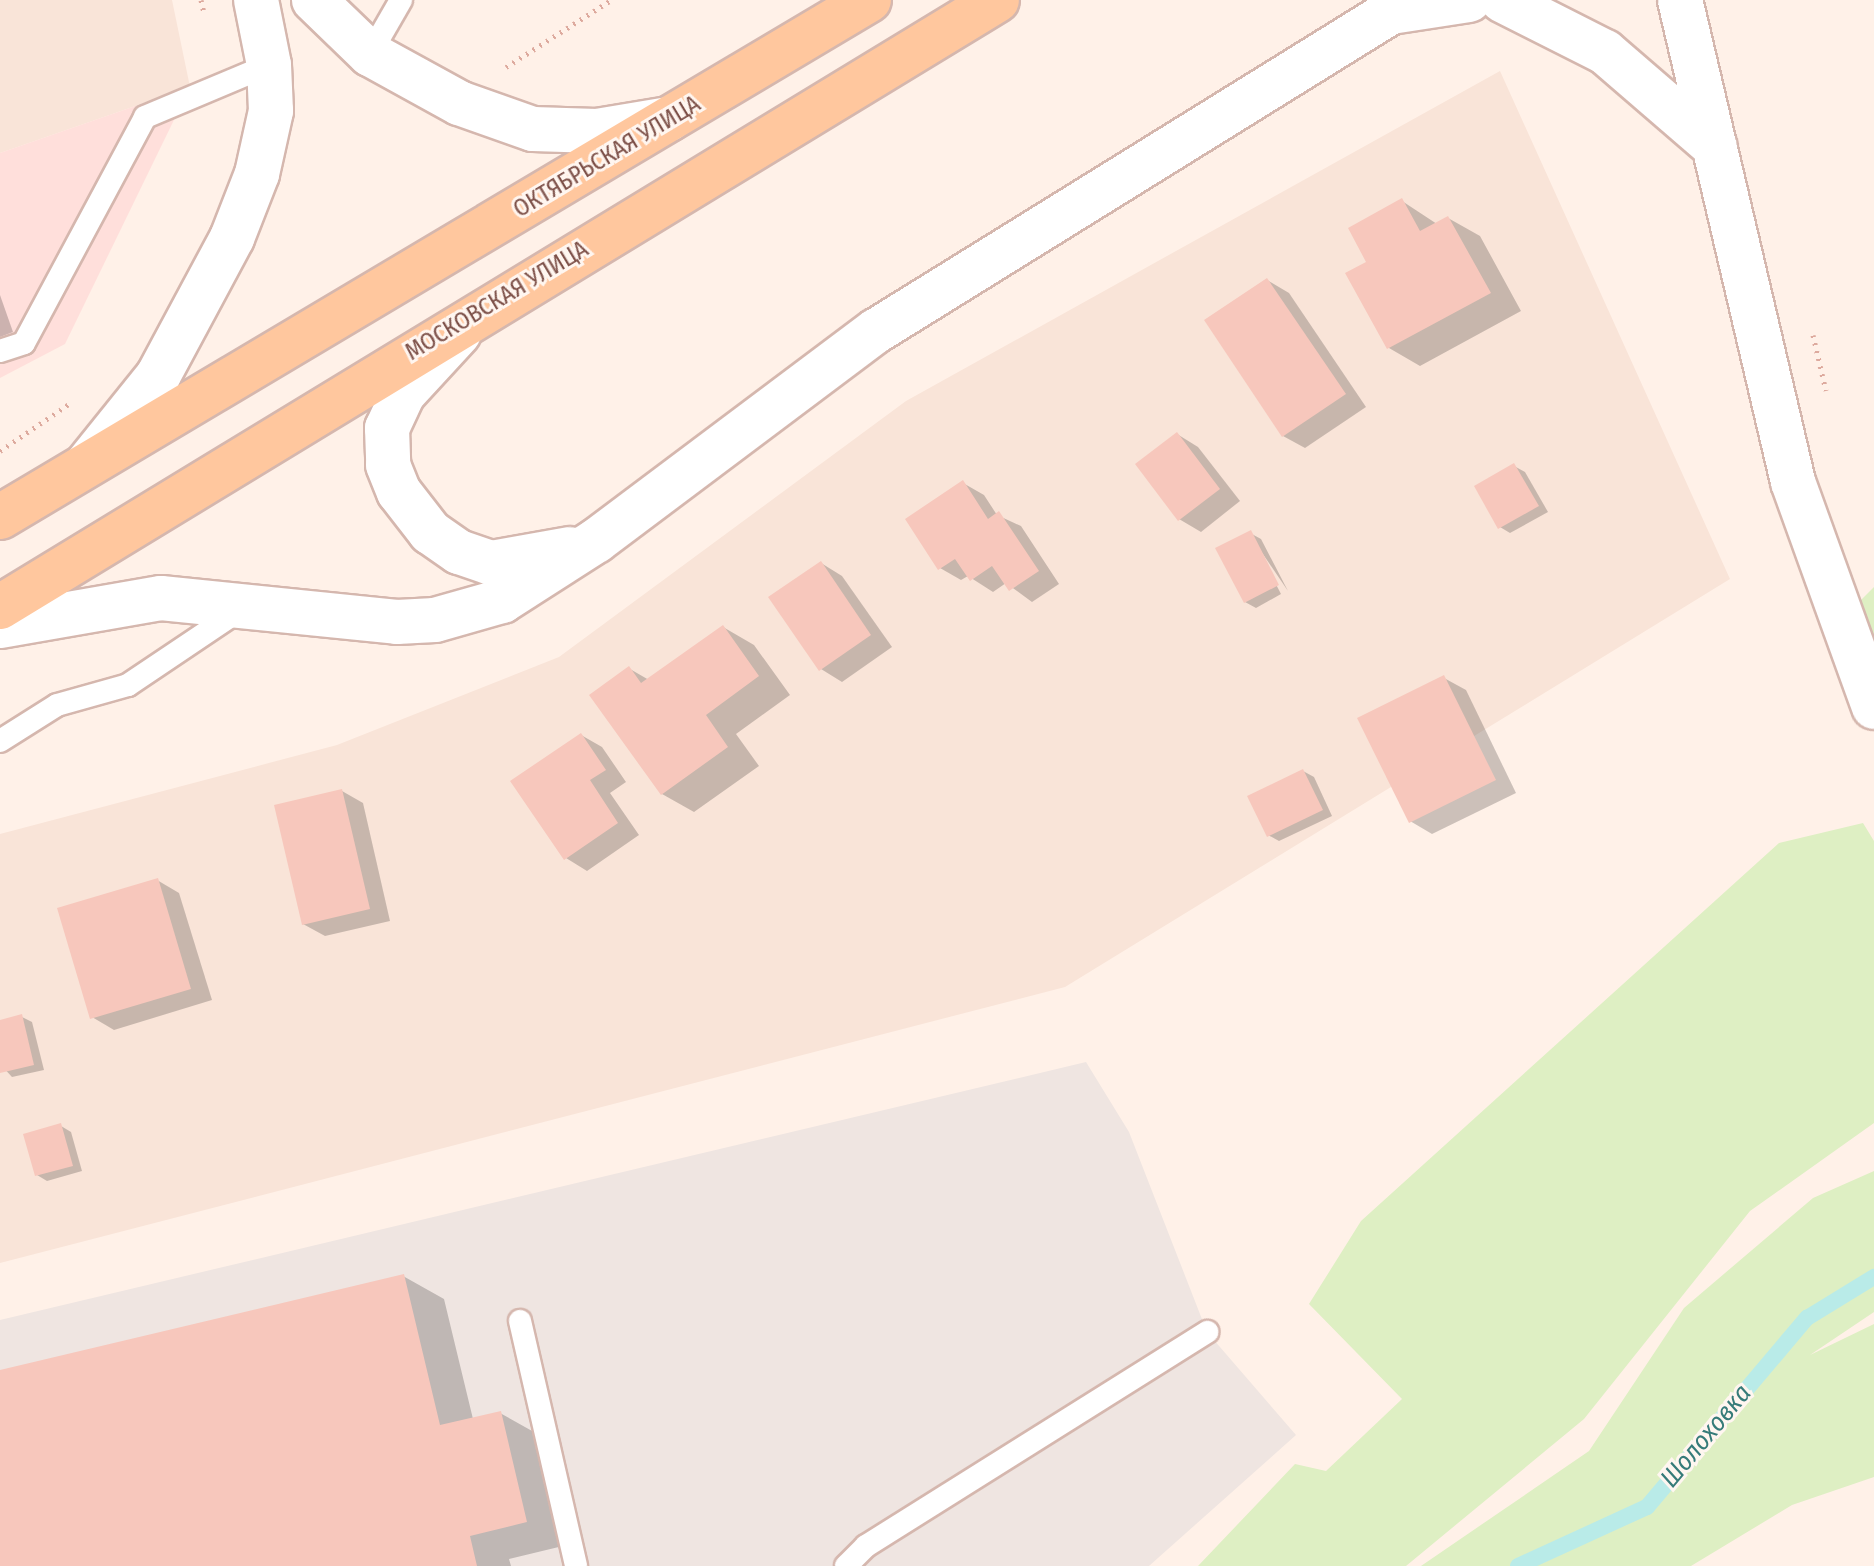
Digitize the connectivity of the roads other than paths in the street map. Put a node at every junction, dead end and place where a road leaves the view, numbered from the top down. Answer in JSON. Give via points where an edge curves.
{"nodes":[{"id":1,"x":256,"y":0,"type":"edge"},
{"id":2,"x":314,"y":0,"type":"edge"},
{"id":3,"x":401,"y":0,"type":"edge"},
{"id":4,"x":869,"y":0,"type":"edge"},
{"id":5,"x":997,"y":0,"type":"edge"},
{"id":6,"x":1469,"y":0,"type":"edge"},
{"id":7,"x":1502,"y":0,"type":"edge"},
{"id":8,"x":1680,"y":0,"type":"edge"},
{"id":9,"x":1400,"y":6,"type":"edge"},
{"id":10,"x":370,"y":54,"type":"junction"},
{"id":11,"x":269,"y":65,"type":"junction"},
{"id":12,"x":675,"y":118,"type":"junction"},
{"id":13,"x":1715,"y":147,"type":"junction"},
{"id":14,"x":478,"y":312,"type":"junction"},
{"id":15,"x":0,"y":351,"type":"edge"},
{"id":16,"x":86,"y":466,"type":"junction"},
{"id":17,"x":0,"y":517,"type":"edge"},
{"id":18,"x":596,"y":541,"type":"junction"},
{"id":19,"x":0,"y":607,"type":"edge"},
{"id":20,"x":242,"y":608,"type":"junction"},
{"id":21,"x":0,"y":626,"type":"edge"},
{"id":22,"x":1874,"y":707,"type":"edge"},
{"id":23,"x":0,"y":741,"type":"edge"},
{"id":24,"x":520,"y":1321,"type":"dead end"},
{"id":25,"x":1207,"y":1332,"type":"dead end"},
{"id":26,"x":576,"y":1566,"type":"edge"},
{"id":27,"x":846,"y":1566,"type":"edge"}],
"edges":[{"from":1,"to":11,"type":"street"},
{"from":2,"to":10,"type":"street"},
{"from":3,"to":10,"type":"lane"},
{"from":4,"to":12,"type":"main road","name":"ОКТЯБРЬСКАЯ УЛИЦА"},
{"from":5,"to":14,"type":"main road","name":"МОСКОВСКАЯ УЛИЦА"},
{"from":6,"to":9,"type":"street"},
{"from":7,"to":13,"type":"street","via":[[1605,52]]},
{"from":8,"to":13,"type":"street"},
{"from":9,"to":18,"type":"street","via":[[876,331]]},
{"from":10,"to":12,"type":"street","via":[[459,103],[533,129],[597,131]]},
{"from":11,"to":15,"type":"lane","via":[[145,117],[24,343]]},
{"from":11,"to":16,"type":"street","via":[[268,124],[257,174],[232,238],[158,376]]},
{"from":12,"to":16,"type":"main road","name":"ОКТЯБРЬСКАЯ УЛИЦА"},
{"from":13,"to":22,"type":"street","via":[[1793,482]]},
{"from":14,"to":18,"type":"street","via":[[403,394],[387,428],[388,465],[399,492],[430,532],[459,552],[491,563],[538,558]]},
{"from":14,"to":19,"type":"main road","name":"МОСКОВСКАЯ УЛИЦА"},
{"from":16,"to":17,"type":"main road"},
{"from":18,"to":20,"type":"street","via":[[502,601],[435,620],[397,622]]},
{"from":20,"to":21,"type":"street","via":[[161,598]]},
{"from":20,"to":23,"type":"lane","via":[[128,685],[57,705]]},
{"from":24,"to":26,"type":"lane"},
{"from":25,"to":27,"type":"lane","via":[[866,1546]]}]}
